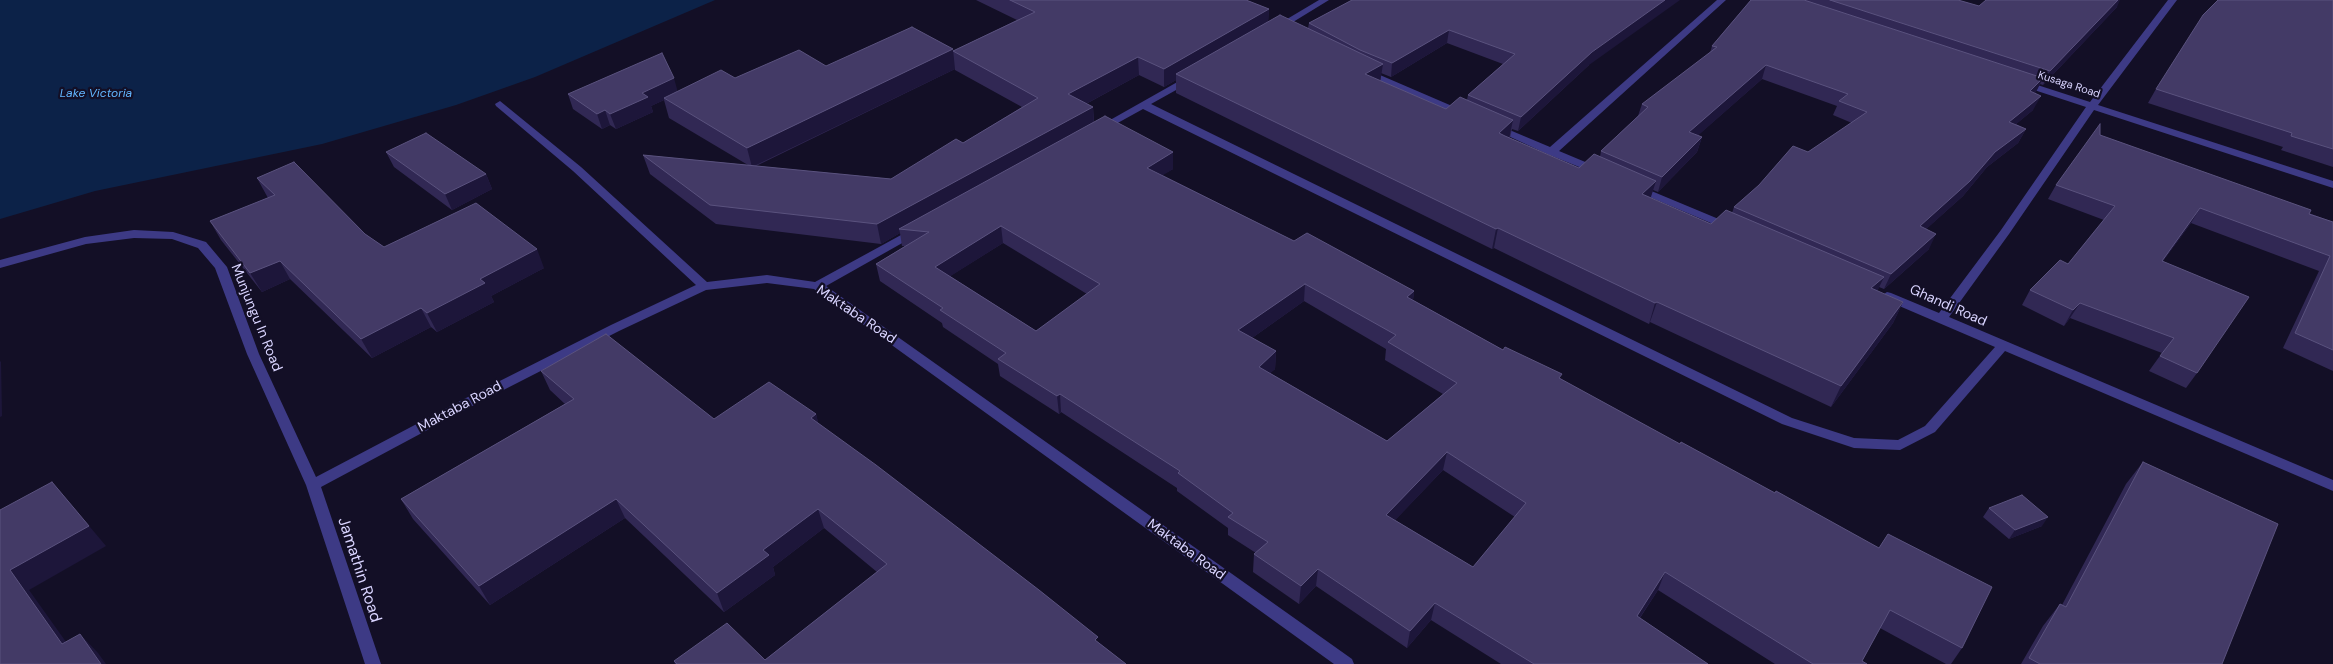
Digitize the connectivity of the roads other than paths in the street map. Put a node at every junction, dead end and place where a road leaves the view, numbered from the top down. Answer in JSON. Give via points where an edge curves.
{"nodes":[{"id":1,"x":1325,"y":0,"type":"edge"},
{"id":2,"x":1722,"y":0,"type":"edge"},
{"id":3,"x":2173,"y":0,"type":"edge"},
{"id":4,"x":1295,"y":36,"type":"edge"},
{"id":5,"x":1354,"y":67,"type":"edge"},
{"id":6,"x":1203,"y":71,"type":"edge"},
{"id":7,"x":2007,"y":78,"type":"edge"},
{"id":8,"x":500,"y":104,"type":"dead end"},
{"id":9,"x":1144,"y":105,"type":"junction"},
{"id":10,"x":2092,"y":106,"type":"junction"},
{"id":11,"x":1092,"y":133,"type":"edge"},
{"id":12,"x":1551,"y":152,"type":"junction"},
{"id":13,"x":1606,"y":175,"type":"edge"},
{"id":14,"x":1624,"y":182,"type":"edge"},
{"id":15,"x":2333,"y":185,"type":"edge"},
{"id":16,"x":929,"y":224,"type":"edge"},
{"id":17,"x":1742,"y":233,"type":"edge"},
{"id":18,"x":0,"y":264,"type":"edge"},
{"id":19,"x":704,"y":286,"type":"junction"},
{"id":20,"x":817,"y":286,"type":"junction"},
{"id":21,"x":1878,"y":292,"type":"edge"},
{"id":22,"x":1941,"y":319,"type":"junction"},
{"id":23,"x":2002,"y":347,"type":"junction"},
{"id":24,"x":313,"y":485,"type":"junction"},
{"id":25,"x":2333,"y":486,"type":"edge"},
{"id":26,"x":374,"y":664,"type":"edge"},
{"id":27,"x":1346,"y":664,"type":"edge"}],
"edges":[{"from":1,"to":4,"type":"street","via":[[1272,28]]},
{"from":2,"to":12,"type":"street"},
{"from":3,"to":10,"type":"street"},
{"from":5,"to":12,"type":"street"},
{"from":6,"to":9,"type":"street"},
{"from":7,"to":10,"type":"street","name":"Kusaga Road"},
{"from":8,"to":19,"type":"street","via":[[584,175]]},
{"from":9,"to":11,"type":"street"},
{"from":9,"to":23,"type":"street","via":[[1787,421],[1854,443],[1900,445],[1930,429]]},
{"from":10,"to":15,"type":"street","name":"Kusaga Road"},
{"from":10,"to":22,"type":"street"},
{"from":12,"to":13,"type":"street"},
{"from":14,"to":17,"type":"street"},
{"from":16,"to":20,"type":"street"},
{"from":18,"to":24,"type":"street","name":"Munjungu In Road","via":[[85,241],[134,234],[173,236],[202,245],[221,267],[253,354]]},
{"from":19,"to":20,"type":"street","name":"Maktaba Road","via":[[767,279]]},
{"from":19,"to":24,"type":"street","name":"Maktaba Road","via":[[615,328]]},
{"from":20,"to":27,"type":"street","name":"Maktaba Road"},
{"from":21,"to":22,"type":"street","name":"Ghandi Road"},
{"from":22,"to":23,"type":"street","name":"Ghandi Road"},
{"from":23,"to":25,"type":"street","name":"Ghandi Road"},
{"from":24,"to":26,"type":"street","name":"Jamathin Road","via":[[367,652]]}]}
